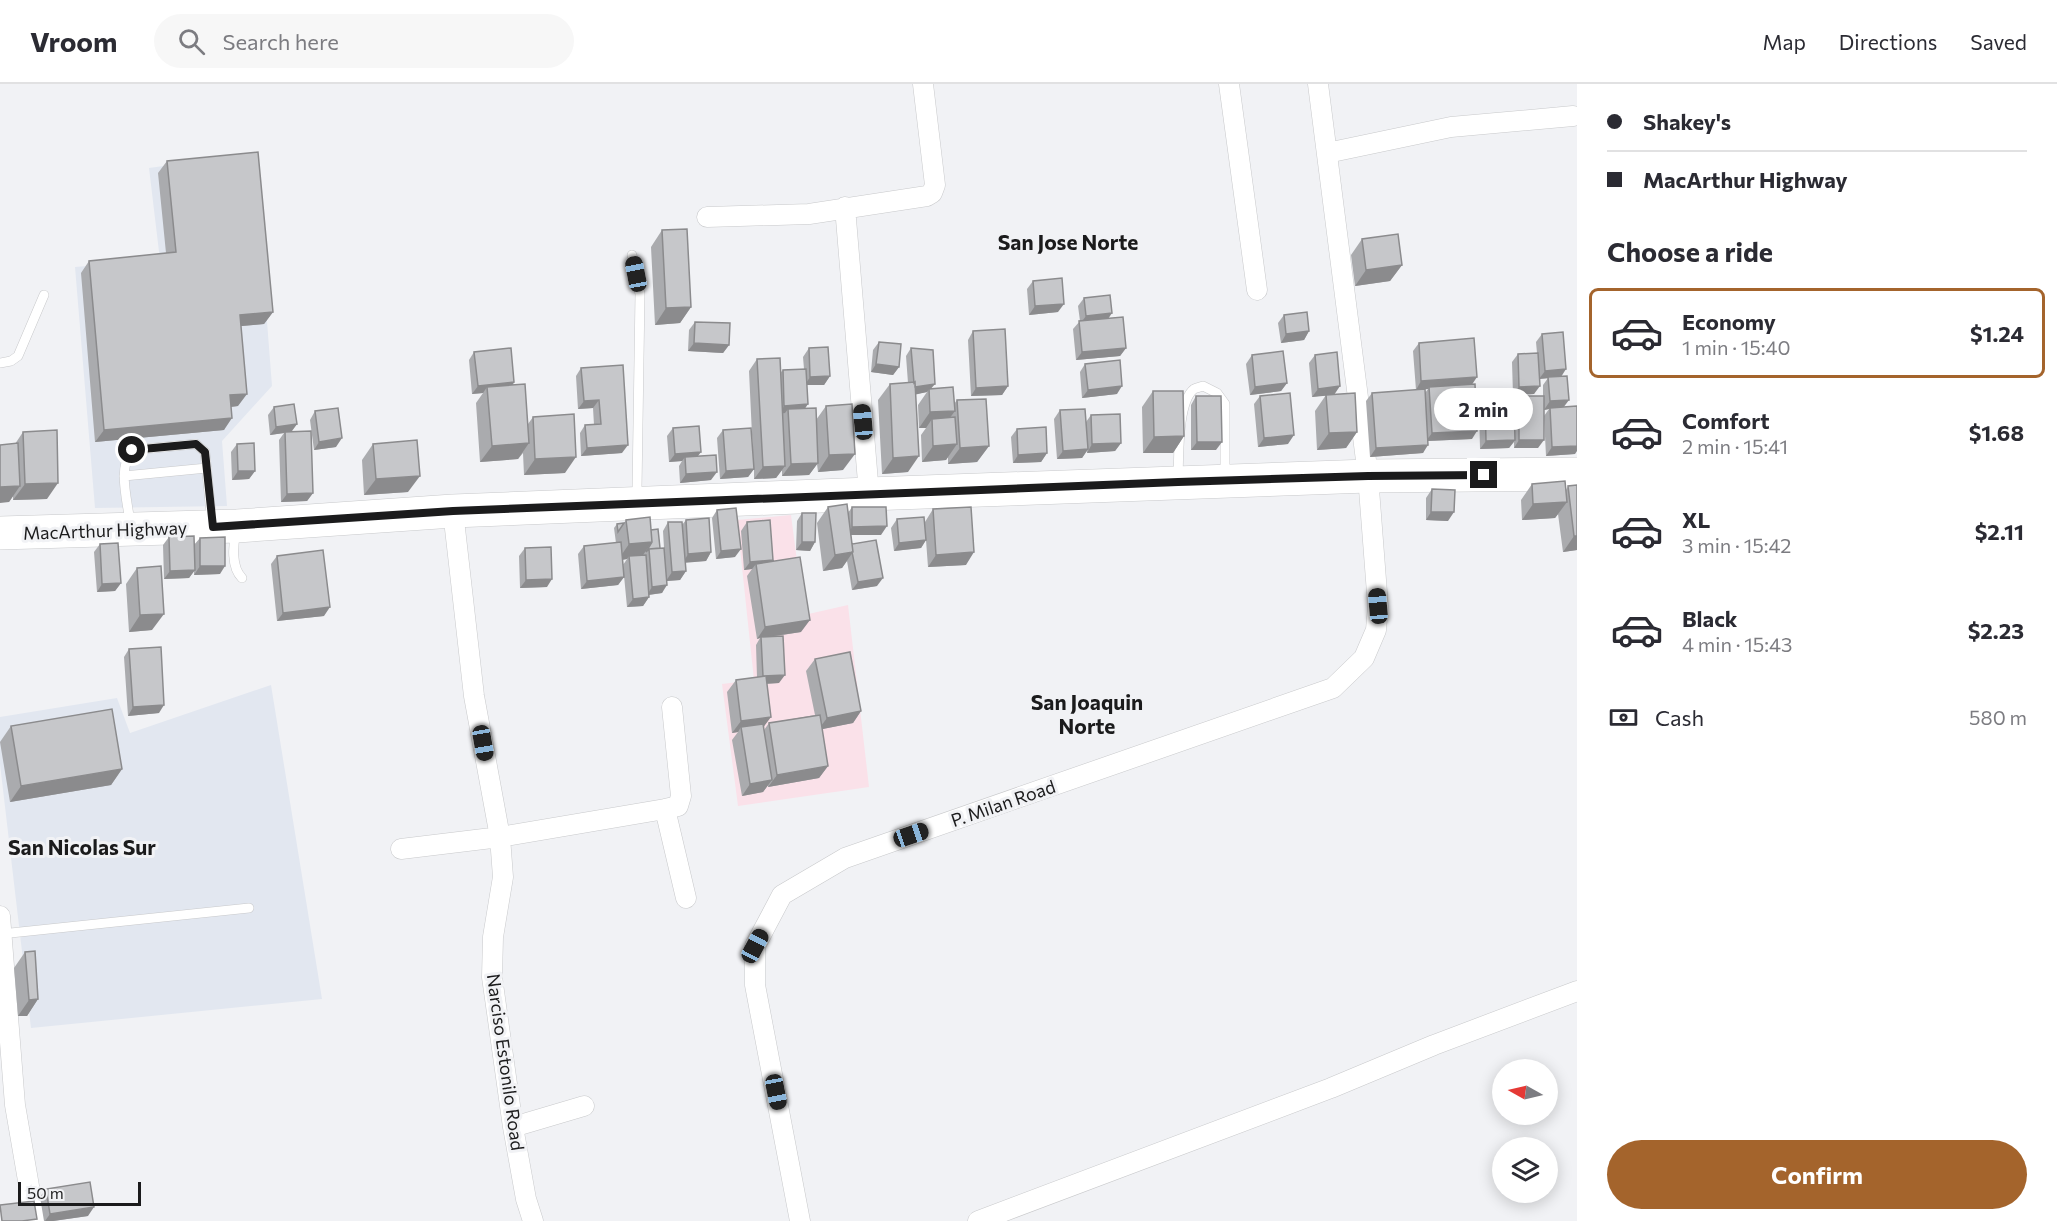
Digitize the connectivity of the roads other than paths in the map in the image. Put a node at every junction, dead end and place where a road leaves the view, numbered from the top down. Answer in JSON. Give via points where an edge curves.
{"nodes":[{"id":1,"x":923,"y":84,"type":"edge"},
{"id":2,"x":1228,"y":84,"type":"edge"},
{"id":3,"x":1318,"y":84,"type":"edge"},
{"id":4,"x":1573,"y":116,"type":"dead end"},
{"id":5,"x":1327,"y":153,"type":"junction"},
{"id":6,"x":845,"y":207,"type":"junction"},
{"id":7,"x":707,"y":217,"type":"dead end"},
{"id":8,"x":632,"y":255,"type":"dead end"},
{"id":9,"x":1257,"y":290,"type":"dead end"},
{"id":10,"x":44,"y":295,"type":"dead end"},
{"id":11,"x":0,"y":363,"type":"edge"},
{"id":12,"x":207,"y":468,"type":"junction"},
{"id":13,"x":1577,"y":474,"type":"edge"},
{"id":14,"x":124,"y":476,"type":"junction"},
{"id":15,"x":1368,"y":476,"type":"junction"},
{"id":16,"x":1178,"y":482,"type":"junction"},
{"id":17,"x":1224,"y":482,"type":"junction"},
{"id":18,"x":869,"y":494,"type":"junction"},
{"id":19,"x":640,"y":504,"type":"junction"},
{"id":20,"x":453,"y":511,"type":"junction"},
{"id":21,"x":225,"y":526,"type":"junction"},
{"id":22,"x":131,"y":529,"type":"junction"},
{"id":23,"x":0,"y":533,"type":"edge"},
{"id":24,"x":243,"y":578,"type":"dead end"},
{"id":25,"x":672,"y":707,"type":"dead end"},
{"id":26,"x":665,"y":809,"type":"junction"},
{"id":27,"x":500,"y":837,"type":"junction"},
{"id":28,"x":401,"y":849,"type":"dead end"},
{"id":29,"x":686,"y":898,"type":"dead end"},
{"id":30,"x":249,"y":908,"type":"dead end"},
{"id":31,"x":1,"y":925,"type":"edge"},
{"id":32,"x":1577,"y":991,"type":"edge"},
{"id":33,"x":8,"y":1106,"type":"edge"},
{"id":34,"x":584,"y":1106,"type":"dead end"},
{"id":35,"x":513,"y":1126,"type":"junction"},
{"id":36,"x":35,"y":1221,"type":"edge"},
{"id":37,"x":533,"y":1221,"type":"edge"},
{"id":38,"x":800,"y":1221,"type":"edge"},
{"id":39,"x":978,"y":1221,"type":"edge"}],
"edges":[{"from":1,"to":6,"type":"street","via":[[934,190],[927,196]]},
{"from":2,"to":9,"type":"street"},
{"from":3,"to":5,"type":"street","name":"P. Milan Road"},
{"from":4,"to":5,"type":"street","via":[[1451,127]]},
{"from":5,"to":15,"type":"street","name":"P. Milan Road"},
{"from":6,"to":7,"type":"street","via":[[809,214]]},
{"from":6,"to":18,"type":"street"},
{"from":8,"to":19,"type":"lane","via":[[640,294]]},
{"from":10,"to":11,"type":"lane","via":[[18,356]]},
{"from":12,"to":14,"type":"lane"},
{"from":12,"to":14,"type":"lane","via":[[205,452],[196,444],[132,450]]},
{"from":12,"to":21,"type":"lane"},
{"from":13,"to":15,"type":"highway","name":"MacArthur Highway"},
{"from":14,"to":22,"type":"lane"},
{"from":15,"to":17,"type":"highway","name":"MacArthur Highway"},
{"from":15,"to":38,"type":"street","name":"P. Milan Road","via":[[1378,606],[1376,630],[1364,658],[1333,688],[845,858],[782,895],[755,946],[756,985]]},
{"from":16,"to":17,"type":"highway","name":"MacArthur Highway"},
{"from":16,"to":17,"type":"lane","via":[[1181,416],[1191,393],[1203,386],[1217,393],[1225,404]]},
{"from":16,"to":18,"type":"highway","name":"MacArthur Highway"},
{"from":18,"to":19,"type":"highway","name":"MacArthur Highway"},
{"from":19,"to":20,"type":"highway","name":"MacArthur Highway"},
{"from":20,"to":21,"type":"highway","name":"MacArthur Highway"},
{"from":20,"to":27,"type":"street","name":"Narciso Estonilo Road","via":[[474,696]]},
{"from":21,"to":22,"type":"highway","name":"MacArthur Highway"},
{"from":21,"to":24,"type":"lane","via":[[235,538],[235,566]]},
{"from":22,"to":23,"type":"highway","name":"MacArthur Highway"},
{"from":25,"to":26,"type":"street","via":[[681,796],[678,806]]},
{"from":26,"to":27,"type":"street"},
{"from":26,"to":29,"type":"street"},
{"from":27,"to":28,"type":"street"},
{"from":27,"to":35,"type":"street","name":"Narciso Estonilo Road","via":[[502,877],[492,977]]},
{"from":30,"to":31,"type":"lane"},
{"from":31,"to":33,"type":"street"},
{"from":32,"to":39,"type":"street"},
{"from":33,"to":36,"type":"street"},
{"from":34,"to":35,"type":"street"},
{"from":35,"to":37,"type":"street","name":"Narciso Estonilo Road"}]}
